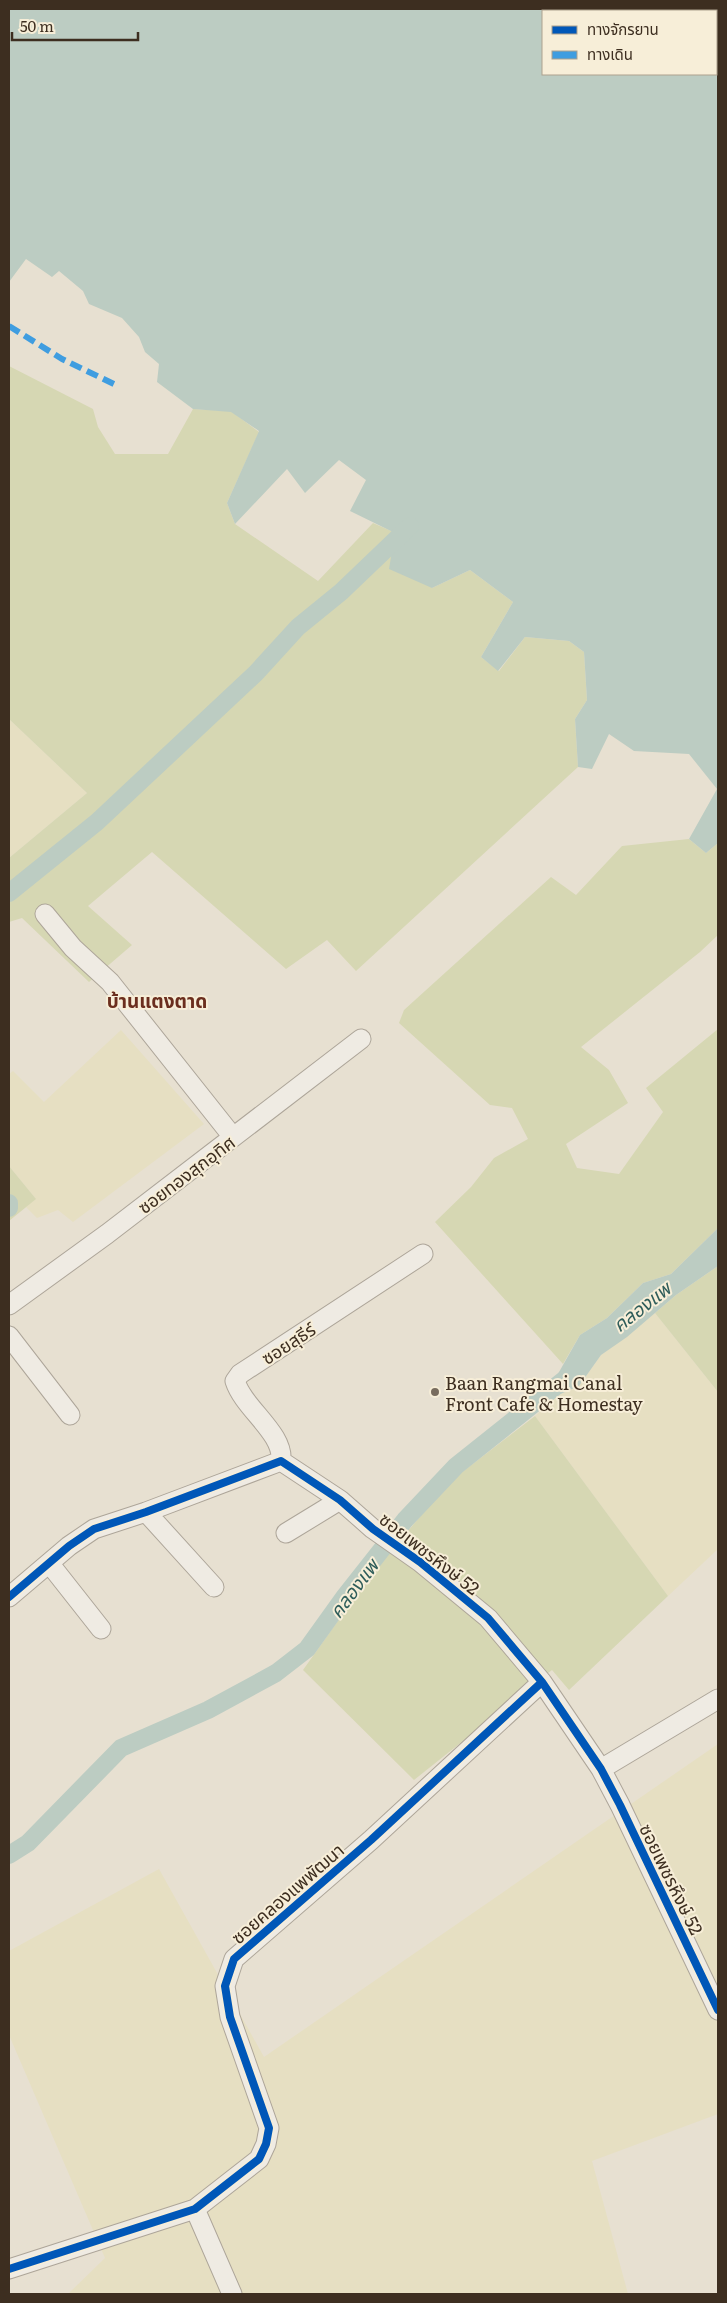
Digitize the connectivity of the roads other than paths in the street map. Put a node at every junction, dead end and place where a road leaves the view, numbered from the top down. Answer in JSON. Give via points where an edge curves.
{"nodes":[{"id":1,"x":45,"y":914,"type":"dead end"},
{"id":2,"x":361,"y":1039,"type":"dead end"},
{"id":3,"x":234,"y":1137,"type":"junction"},
{"id":4,"x":423,"y":1254,"type":"dead end"},
{"id":5,"x":9,"y":1306,"type":"edge"},
{"id":6,"x":9,"y":1336,"type":"edge"},
{"id":7,"x":70,"y":1415,"type":"dead end"},
{"id":8,"x":281,"y":1461,"type":"junction"},
{"id":9,"x":340,"y":1500,"type":"junction"},
{"id":10,"x":146,"y":1512,"type":"junction"},
{"id":11,"x":286,"y":1533,"type":"dead end"},
{"id":12,"x":49,"y":1563,"type":"junction"},
{"id":13,"x":214,"y":1587,"type":"dead end"},
{"id":14,"x":9,"y":1597,"type":"edge"},
{"id":15,"x":101,"y":1629,"type":"dead end"},
{"id":16,"x":542,"y":1682,"type":"junction"},
{"id":17,"x":718,"y":1699,"type":"edge"},
{"id":18,"x":601,"y":1769,"type":"junction"},
{"id":19,"x":718,"y":2010,"type":"edge"},
{"id":20,"x":195,"y":2209,"type":"junction"},
{"id":21,"x":11,"y":2263,"type":"edge"},
{"id":22,"x":232,"y":2294,"type":"edge"}],
"edges":[{"from":1,"to":3,"type":"street","via":[[73,948],[110,982]]},
{"from":2,"to":3,"type":"street","name":"ซอยทองสุกอุทิศ"},
{"from":3,"to":5,"type":"street","name":"ซอยทองสุกอุทิศ"},
{"from":4,"to":8,"type":"street","name":"ซอยสุธีร์","via":[[240,1374],[235,1381],[242,1396],[281,1448]]},
{"from":6,"to":7,"type":"street"},
{"from":8,"to":9,"type":"street","name":"ซอยเพชรหึงษ์ 52"},
{"from":8,"to":10,"type":"street"},
{"from":9,"to":11,"type":"street"},
{"from":9,"to":16,"type":"street","name":"ซอยเพชรหึงษ์ 52","via":[[373,1530],[420,1562],[488,1618]]},
{"from":10,"to":12,"type":"street","via":[[94,1529]]},
{"from":10,"to":13,"type":"street"},
{"from":12,"to":14,"type":"street"},
{"from":12,"to":15,"type":"street"},
{"from":16,"to":18,"type":"street","name":"ซอยเพชรหึงษ์ 52"},
{"from":16,"to":20,"type":"street","name":"ซอยคลองแพพัฒนา","via":[[371,1840],[234,1959],[225,1986],[230,2017],[269,2128],[268,2136],[259,2159]]},
{"from":17,"to":18,"type":"street"},
{"from":18,"to":19,"type":"street","name":"ซอยเพชรหึงษ์ 52"},
{"from":20,"to":21,"type":"street","name":"ซอยคลองแพพัฒนา"},
{"from":20,"to":22,"type":"street"}]}
